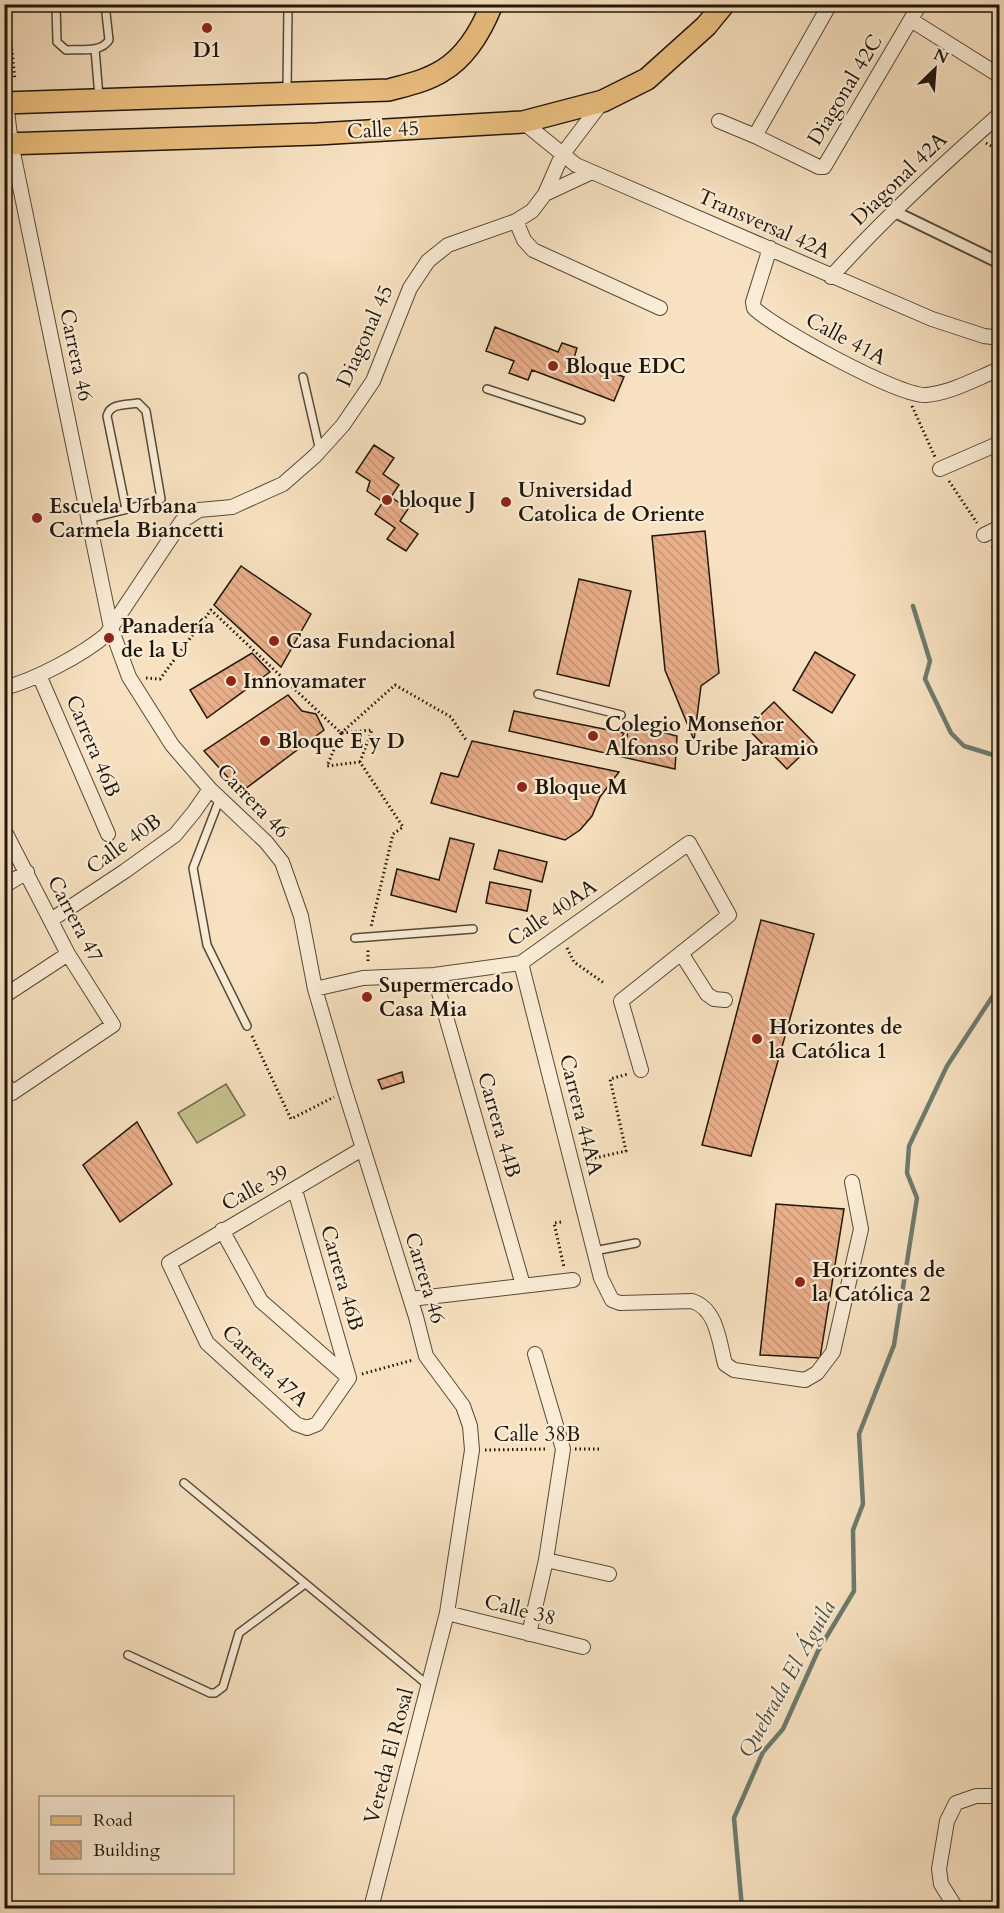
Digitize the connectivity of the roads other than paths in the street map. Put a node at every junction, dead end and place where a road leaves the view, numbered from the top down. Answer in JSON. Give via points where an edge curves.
{"nodes":[{"id":1,"x":56,"y":4,"type":"edge"},
{"id":2,"x":105,"y":4,"type":"edge"},
{"id":3,"x":492,"y":4,"type":"edge"},
{"id":4,"x":724,"y":4,"type":"edge"},
{"id":5,"x":830,"y":4,"type":"edge"},
{"id":6,"x":921,"y":4,"type":"edge"},
{"id":7,"x":288,"y":7,"type":"dead end"},
{"id":8,"x":911,"y":20,"type":"junction"},
{"id":9,"x":95,"y":49,"type":"junction"},
{"id":10,"x":999,"y":76,"type":"edge"},
{"id":11,"x":287,"y":93,"type":"junction"},
{"id":12,"x":5,"y":98,"type":"edge"},
{"id":13,"x":100,"y":100,"type":"junction"},
{"id":14,"x":603,"y":101,"type":"junction"},
{"id":15,"x":999,"y":114,"type":"edge"},
{"id":16,"x":719,"y":121,"type":"dead end"},
{"id":17,"x":524,"y":122,"type":"junction"},
{"id":18,"x":755,"y":136,"type":"junction"},
{"id":19,"x":8,"y":143,"type":"edge"},
{"id":20,"x":562,"y":155,"type":"junction"},
{"id":21,"x":592,"y":172,"type":"junction"},
{"id":22,"x":544,"y":194,"type":"junction"},
{"id":23,"x":895,"y":212,"type":"junction"},
{"id":24,"x":516,"y":221,"type":"junction"},
{"id":25,"x":770,"y":248,"type":"junction"},
{"id":26,"x":999,"y":263,"type":"edge"},
{"id":27,"x":831,"y":277,"type":"junction"},
{"id":28,"x":660,"y":308,"type":"dead end"},
{"id":29,"x":999,"y":338,"type":"edge"},
{"id":30,"x":999,"y":369,"type":"edge"},
{"id":31,"x":303,"y":376,"type":"dead end"},
{"id":32,"x":487,"y":389,"type":"dead end"},
{"id":33,"x":581,"y":420,"type":"dead end"},
{"id":34,"x":999,"y":443,"type":"edge"},
{"id":35,"x":320,"y":451,"type":"junction"},
{"id":36,"x":940,"y":469,"type":"dead end"},
{"id":37,"x":126,"y":509,"type":"junction"},
{"id":38,"x":89,"y":519,"type":"junction"},
{"id":39,"x":999,"y":527,"type":"edge"},
{"id":40,"x":984,"y":535,"type":"dead end"},
{"id":41,"x":111,"y":628,"type":"junction"},
{"id":42,"x":39,"y":675,"type":"junction"},
{"id":43,"x":4,"y":688,"type":"edge"},
{"id":44,"x":538,"y":694,"type":"dead end"},
{"id":45,"x":621,"y":715,"type":"dead end"},
{"id":46,"x":215,"y":793,"type":"junction"},
{"id":47,"x":4,"y":830,"type":"edge"},
{"id":48,"x":108,"y":834,"type":"dead end"},
{"id":49,"x":27,"y":872,"type":"junction"},
{"id":50,"x":4,"y":886,"type":"edge"},
{"id":51,"x":51,"y":921,"type":"junction"},
{"id":52,"x":473,"y":929,"type":"dead end"},
{"id":53,"x":355,"y":938,"type":"dead end"},
{"id":54,"x":681,"y":953,"type":"junction"},
{"id":55,"x":68,"y":954,"type":"junction"},
{"id":56,"x":521,"y":963,"type":"junction"},
{"id":57,"x":434,"y":975,"type":"junction"},
{"id":58,"x":315,"y":989,"type":"junction"},
{"id":59,"x":4,"y":996,"type":"edge"},
{"id":60,"x":725,"y":1000,"type":"dead end"},
{"id":61,"x":247,"y":1026,"type":"road end"},
{"id":62,"x":641,"y":1071,"type":"road end"},
{"id":63,"x":8,"y":1087,"type":"edge"},
{"id":64,"x":362,"y":1149,"type":"junction"},
{"id":65,"x":852,"y":1182,"type":"dead end"},
{"id":66,"x":295,"y":1190,"type":"junction"},
{"id":67,"x":222,"y":1230,"type":"junction"},
{"id":68,"x":636,"y":1243,"type":"dead end"},
{"id":69,"x":594,"y":1251,"type":"junction"},
{"id":70,"x":169,"y":1263,"type":"joint"},
{"id":71,"x":570,"y":1280,"type":"road end"},
{"id":72,"x":523,"y":1285,"type":"junction"},
{"id":73,"x":411,"y":1299,"type":"junction"},
{"id":74,"x":535,"y":1354,"type":"dead end"},
{"id":75,"x":349,"y":1378,"type":"junction"},
{"id":76,"x":184,"y":1483,"type":"dead end"},
{"id":77,"x":546,"y":1560,"type":"junction"},
{"id":78,"x":609,"y":1574,"type":"dead end"},
{"id":79,"x":306,"y":1584,"type":"junction"},
{"id":80,"x":447,"y":1613,"type":"junction"},
{"id":81,"x":529,"y":1634,"type":"junction"},
{"id":82,"x":583,"y":1647,"type":"dead end"},
{"id":83,"x":128,"y":1655,"type":"dead end"},
{"id":84,"x":429,"y":1686,"type":"junction"},
{"id":85,"x":999,"y":1796,"type":"edge"},
{"id":86,"x":371,"y":1908,"type":"edge"},
{"id":87,"x":957,"y":1908,"type":"edge"}],
"edges":[{"from":1,"to":9,"type":"lane","via":[[60,46],[66,50]]},
{"from":2,"to":9,"type":"lane","via":[[109,40]]},
{"from":3,"to":11,"type":"main road","name":"Calle 45","via":[[466,51],[443,71],[389,90]]},
{"from":4,"to":14,"type":"main road","name":"Calle 45","via":[[706,26],[647,79]]},
{"from":5,"to":18,"type":"street"},
{"from":6,"to":8,"type":"street","name":"Diagonal 42C"},
{"from":7,"to":11,"type":"lane"},
{"from":8,"to":10,"type":"street"},
{"from":8,"to":18,"type":"street","name":"Diagonal 42C","via":[[824,167]]},
{"from":9,"to":13,"type":"lane"},
{"from":11,"to":13,"type":"main road","name":"Calle 45"},
{"from":12,"to":13,"type":"main road","name":"Calle 45"},
{"from":12,"to":19,"type":"street","name":"Carrera 46"},
{"from":14,"to":17,"type":"main road","name":"Calle 45"},
{"from":14,"to":20,"type":"street","name":"Diagonal 45"},
{"from":15,"to":23,"type":"street","name":"Diagonal 42A"},
{"from":16,"to":18,"type":"street"},
{"from":17,"to":19,"type":"main road","name":"Calle 45","via":[[317,134]]},
{"from":17,"to":20,"type":"street","name":"Transversal 42A"},
{"from":19,"to":38,"type":"street","name":"Carrera 46"},
{"from":20,"to":21,"type":"street","name":"Transversal 42A"},
{"from":20,"to":22,"type":"street","name":"Diagonal 45"},
{"from":21,"to":22,"type":"street","name":"Diagonal 45"},
{"from":21,"to":25,"type":"street","name":"Transversal 42A"},
{"from":22,"to":24,"type":"street","name":"Diagonal 45","via":[[532,211]]},
{"from":23,"to":26,"type":"street"},
{"from":23,"to":27,"type":"street","name":"Diagonal 42A"},
{"from":24,"to":28,"type":"street","via":[[524,240],[533,249]]},
{"from":24,"to":35,"type":"street","name":"Diagonal 45","via":[[448,245],[428,261],[410,288],[373,381]]},
{"from":25,"to":27,"type":"street","name":"Transversal 42A"},
{"from":25,"to":30,"type":"street","name":"Calle 41A","via":[[754,308],[792,335],[888,384],[924,395],[943,392]]},
{"from":27,"to":29,"type":"street","name":"Transversal 42A","via":[[932,320]]},
{"from":31,"to":35,"type":"lane"},
{"from":32,"to":33,"type":"lane"},
{"from":34,"to":36,"type":"street"},
{"from":35,"to":41,"type":"street","name":"Diagonal 45","via":[[283,484],[232,507],[200,510],[182,521]]},
{"from":37,"to":37,"type":"lane","via":[[160,500],[146,411],[138,403],[113,407],[107,416]]},
{"from":37,"to":38,"type":"lane"},
{"from":38,"to":41,"type":"street","name":"Carrera 46"},
{"from":39,"to":40,"type":"street"},
{"from":41,"to":42,"type":"street","name":"Diagonal 45","via":[[95,645]]},
{"from":41,"to":46,"type":"street","name":"Carrera 46","via":[[129,677],[172,745]]},
{"from":42,"to":43,"type":"street","name":"Diagonal 45"},
{"from":42,"to":48,"type":"street","name":"Carrera 46B"},
{"from":44,"to":45,"type":"lane"},
{"from":46,"to":51,"type":"street","name":"Calle 40B","via":[[175,835]]},
{"from":46,"to":58,"type":"street","name":"Carrera 46","via":[[282,862],[301,916]]},
{"from":46,"to":61,"type":"lane","via":[[193,868],[207,945]]},
{"from":47,"to":49,"type":"street","name":"Carrera 47"},
{"from":49,"to":50,"type":"street"},
{"from":49,"to":51,"type":"street","name":"Carrera 47"},
{"from":51,"to":55,"type":"street","name":"Carrera 47"},
{"from":52,"to":53,"type":"lane"},
{"from":54,"to":56,"type":"street","name":"Calle 40AA","via":[[729,915],[689,843]]},
{"from":54,"to":60,"type":"street","via":[[707,994]]},
{"from":54,"to":62,"type":"street","via":[[621,1001]]},
{"from":55,"to":59,"type":"street"},
{"from":55,"to":63,"type":"street","name":"Carrera 47","via":[[113,1025]]},
{"from":56,"to":57,"type":"street","name":"Calle 40AA"},
{"from":56,"to":69,"type":"street","name":"Carrera 44AA"},
{"from":57,"to":58,"type":"street","name":"Calle 40AA","via":[[363,978]]},
{"from":57,"to":72,"type":"street","name":"Carrera 44B"},
{"from":58,"to":64,"type":"street","name":"Carrera 46"},
{"from":64,"to":66,"type":"street","name":"Calle 39"},
{"from":64,"to":73,"type":"street","name":"Carrera 46"},
{"from":65,"to":69,"type":"street","name":"Carrera 44AA","via":[[861,1229],[833,1352],[817,1373],[805,1380],[734,1370],[725,1364],[712,1317],[706,1308],[692,1301],[620,1303],[608,1296]]},
{"from":66,"to":67,"type":"street","name":"Calle 39"},
{"from":66,"to":75,"type":"street","name":"Carrera 46B"},
{"from":67,"to":70,"type":"street","name":"Calle 39"},
{"from":67,"to":75,"type":"street","via":[[261,1301]]},
{"from":68,"to":69,"type":"lane"},
{"from":70,"to":75,"type":"street","name":"Carrera 47A","via":[[207,1343],[296,1424],[307,1428],[317,1424]]},
{"from":71,"to":72,"type":"street"},
{"from":72,"to":73,"type":"street"},
{"from":73,"to":80,"type":"street","name":"Carrera 46","via":[[426,1356],[464,1406],[470,1426],[472,1450]]},
{"from":74,"to":77,"type":"street","via":[[563,1449]]},
{"from":76,"to":79,"type":"lane"},
{"from":77,"to":78,"type":"street"},
{"from":77,"to":81,"type":"street"},
{"from":79,"to":83,"type":"lane","via":[[239,1633],[223,1688],[215,1693]]},
{"from":79,"to":84,"type":"lane"},
{"from":80,"to":81,"type":"street","name":"Calle 38"},
{"from":80,"to":84,"type":"street","name":"Vereda El Rosal"},
{"from":81,"to":82,"type":"street","name":"Calle 38"},
{"from":84,"to":86,"type":"street","name":"Vereda El Rosal"},
{"from":85,"to":87,"type":"street","via":[[976,1796],[956,1803],[947,1821],[939,1869],[941,1884]]}]}
